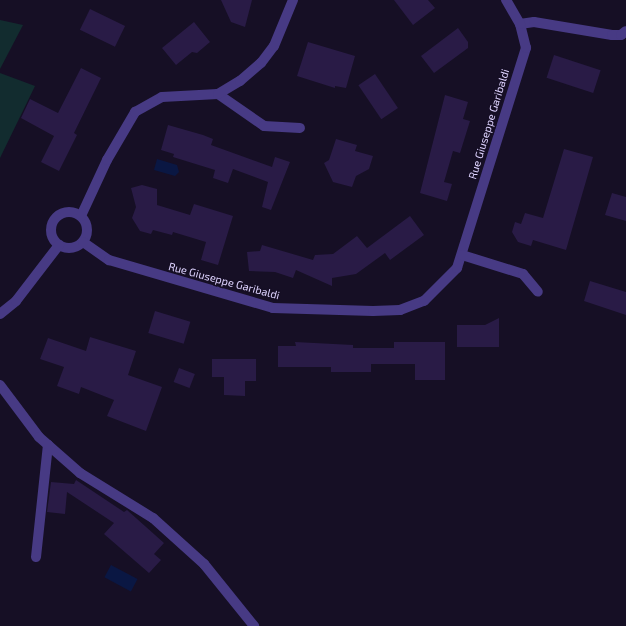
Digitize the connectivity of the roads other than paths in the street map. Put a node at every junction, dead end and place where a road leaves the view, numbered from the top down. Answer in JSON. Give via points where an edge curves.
{"nodes":[{"id":1,"x":293,"y":0,"type":"edge"},
{"id":2,"x":506,"y":0,"type":"edge"},
{"id":3,"x":520,"y":24,"type":"junction"},
{"id":4,"x":626,"y":31,"type":"edge"},
{"id":5,"x":218,"y":94,"type":"junction"},
{"id":6,"x":300,"y":128,"type":"dead end"},
{"id":7,"x":81,"y":216,"type":"junction"},
{"id":8,"x":83,"y":242,"type":"junction"},
{"id":9,"x":59,"y":245,"type":"junction"},
{"id":10,"x":462,"y":255,"type":"junction"},
{"id":11,"x":538,"y":292,"type":"dead end"},
{"id":12,"x":0,"y":314,"type":"edge"},
{"id":13,"x":0,"y":385,"type":"edge"},
{"id":14,"x":48,"y":445,"type":"junction"},
{"id":15,"x":36,"y":557,"type":"dead end"},
{"id":16,"x":254,"y":626,"type":"edge"}],
"edges":[{"from":1,"to":5,"type":"street","via":[[274,46],[261,64]]},
{"from":2,"to":3,"type":"street","name":"Rue Giuseppe Garibaldi"},
{"from":3,"to":4,"type":"street","via":[[534,22],[612,35],[621,35]]},
{"from":3,"to":10,"type":"street","name":"Rue Giuseppe Garibaldi","via":[[526,48]]},
{"from":5,"to":6,"type":"street","via":[[264,126]]},
{"from":5,"to":7,"type":"street","via":[[162,97],[135,112],[107,160]]},
{"from":7,"to":8,"type":"street","via":[[87,227]]},
{"from":7,"to":9,"type":"street","via":[[70,212],[55,219],[52,236]]},
{"from":8,"to":9,"type":"street","via":[[71,248]]},
{"from":8,"to":10,"type":"street","name":"Rue Giuseppe Garibaldi","via":[[110,260],[218,294],[273,308],[326,312],[400,310],[424,301],[457,268]]},
{"from":9,"to":12,"type":"street","via":[[16,301]]},
{"from":10,"to":11,"type":"street","via":[[523,274]]},
{"from":13,"to":14,"type":"street","via":[[39,437]]},
{"from":14,"to":15,"type":"street"},
{"from":14,"to":16,"type":"street","via":[[80,473],[153,518],[204,564]]}]}
